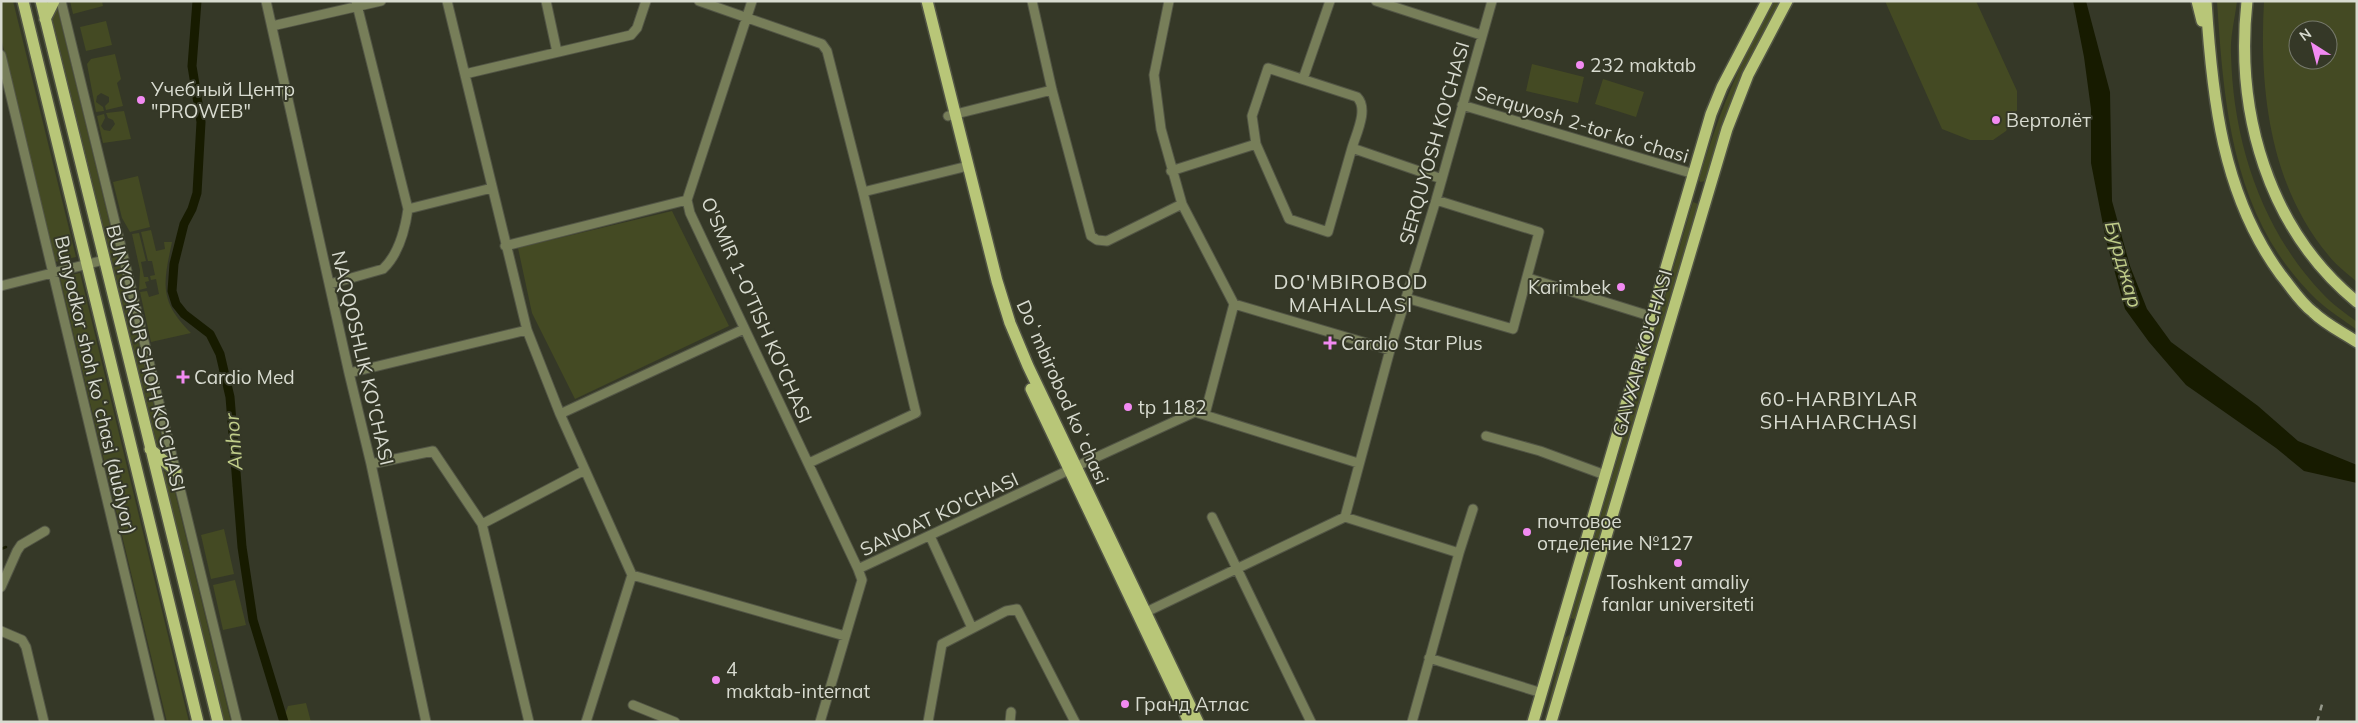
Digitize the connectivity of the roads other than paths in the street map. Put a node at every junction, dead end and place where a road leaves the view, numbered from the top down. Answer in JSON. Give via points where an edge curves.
{"nodes":[{"id":1,"x":23,"y":1,"type":"edge"},
{"id":2,"x":41,"y":1,"type":"edge"},
{"id":3,"x":54,"y":1,"type":"edge"},
{"id":4,"x":62,"y":1,"type":"edge"},
{"id":5,"x":266,"y":1,"type":"edge"},
{"id":6,"x":381,"y":1,"type":"edge"},
{"id":7,"x":447,"y":1,"type":"edge"},
{"id":8,"x":546,"y":1,"type":"edge"},
{"id":9,"x":646,"y":1,"type":"edge"},
{"id":10,"x":699,"y":1,"type":"edge"},
{"id":11,"x":752,"y":1,"type":"edge"},
{"id":12,"x":919,"y":1,"type":"edge"},
{"id":13,"x":927,"y":1,"type":"edge"},
{"id":14,"x":1032,"y":1,"type":"edge"},
{"id":15,"x":1169,"y":1,"type":"edge"},
{"id":16,"x":1330,"y":1,"type":"edge"},
{"id":17,"x":1376,"y":1,"type":"edge"},
{"id":18,"x":1492,"y":1,"type":"edge"},
{"id":19,"x":1766,"y":1,"type":"edge"},
{"id":20,"x":1787,"y":1,"type":"edge"},
{"id":21,"x":2197,"y":1,"type":"edge"},
{"id":22,"x":2206,"y":1,"type":"edge"},
{"id":23,"x":2247,"y":1,"type":"edge"},
{"id":24,"x":357,"y":4,"type":"edge"},
{"id":25,"x":747,"y":17,"type":"junction"},
{"id":26,"x":45,"y":19,"type":"junction"},
{"id":27,"x":272,"y":26,"type":"junction"},
{"id":28,"x":1481,"y":35,"type":"junction"},
{"id":29,"x":557,"y":52,"type":"junction"},
{"id":30,"x":2209,"y":54,"type":"junction"},
{"id":31,"x":1,"y":55,"type":"edge"},
{"id":32,"x":465,"y":74,"type":"junction"},
{"id":33,"x":1303,"y":79,"type":"junction"},
{"id":34,"x":1052,"y":90,"type":"junction"},
{"id":35,"x":1462,"y":105,"type":"junction"},
{"id":36,"x":952,"y":115,"type":"junction"},
{"id":37,"x":1256,"y":144,"type":"junction"},
{"id":38,"x":1352,"y":148,"type":"junction"},
{"id":39,"x":964,"y":167,"type":"junction"},
{"id":40,"x":1171,"y":171,"type":"junction"},
{"id":41,"x":1694,"y":174,"type":"junction"},
{"id":42,"x":1442,"y":179,"type":"junction"},
{"id":43,"x":492,"y":188,"type":"junction"},
{"id":44,"x":863,"y":192,"type":"junction"},
{"id":45,"x":1688,"y":193,"type":"junction"},
{"id":46,"x":1706,"y":198,"type":"junction"},
{"id":47,"x":687,"y":200,"type":"junction"},
{"id":48,"x":1436,"y":200,"type":"junction"},
{"id":49,"x":1182,"y":204,"type":"junction"},
{"id":50,"x":408,"y":209,"type":"junction"},
{"id":51,"x":505,"y":246,"type":"junction"},
{"id":52,"x":104,"y":260,"type":"junction"},
{"id":53,"x":87,"y":264,"type":"junction"},
{"id":54,"x":52,"y":273,"type":"junction"},
{"id":55,"x":1528,"y":278,"type":"junction"},
{"id":56,"x":330,"y":284,"type":"junction"},
{"id":57,"x":1,"y":286,"type":"edge"},
{"id":58,"x":1406,"y":298,"type":"junction"},
{"id":59,"x":2357,"y":302,"type":"edge"},
{"id":60,"x":1234,"y":304,"type":"junction"},
{"id":61,"x":2313,"y":313,"type":"junction"},
{"id":62,"x":1653,"y":317,"type":"junction"},
{"id":63,"x":744,"y":329,"type":"junction"},
{"id":64,"x":526,"y":330,"type":"junction"},
{"id":65,"x":2357,"y":342,"type":"edge"},
{"id":66,"x":2357,"y":349,"type":"edge"},
{"id":67,"x":1390,"y":350,"type":"junction"},
{"id":68,"x":348,"y":373,"type":"junction"},
{"id":69,"x":560,"y":414,"type":"junction"},
{"id":70,"x":1205,"y":414,"type":"junction"},
{"id":71,"x":1486,"y":436,"type":"dead end"},
{"id":72,"x":150,"y":450,"type":"junction"},
{"id":73,"x":809,"y":463,"type":"junction"},
{"id":74,"x":1358,"y":463,"type":"junction"},
{"id":75,"x":371,"y":464,"type":"junction"},
{"id":76,"x":1073,"y":468,"type":"junction"},
{"id":77,"x":585,"y":470,"type":"junction"},
{"id":78,"x":176,"y":471,"type":"junction"},
{"id":79,"x":1605,"y":475,"type":"junction"},
{"id":80,"x":1473,"y":509,"type":"dead end"},
{"id":81,"x":1212,"y":517,"type":"dead end"},
{"id":82,"x":1345,"y":517,"type":"junction"},
{"id":83,"x":482,"y":524,"type":"junction"},
{"id":84,"x":45,"y":531,"type":"dead end"},
{"id":85,"x":930,"y":536,"type":"junction"},
{"id":86,"x":1459,"y":553,"type":"junction"},
{"id":87,"x":1237,"y":567,"type":"junction"},
{"id":88,"x":858,"y":570,"type":"junction"},
{"id":89,"x":632,"y":575,"type":"junction"},
{"id":90,"x":1,"y":587,"type":"edge"},
{"id":91,"x":1142,"y":614,"type":"junction"},
{"id":92,"x":1560,"y":623,"type":"junction"},
{"id":93,"x":972,"y":628,"type":"junction"},
{"id":94,"x":1579,"y":628,"type":"junction"},
{"id":95,"x":1,"y":630,"type":"edge"},
{"id":96,"x":845,"y":636,"type":"junction"},
{"id":97,"x":1429,"y":658,"type":"junction"},
{"id":98,"x":1542,"y":693,"type":"junction"},
{"id":99,"x":633,"y":705,"type":"dead end"},
{"id":100,"x":44,"y":722,"type":"edge"},
{"id":101,"x":160,"y":722,"type":"edge"},
{"id":102,"x":198,"y":722,"type":"edge"},
{"id":103,"x":218,"y":722,"type":"edge"},
{"id":104,"x":237,"y":722,"type":"edge"},
{"id":105,"x":426,"y":722,"type":"edge"},
{"id":106,"x":529,"y":722,"type":"edge"},
{"id":107,"x":586,"y":722,"type":"edge"},
{"id":108,"x":676,"y":722,"type":"edge"},
{"id":109,"x":820,"y":722,"type":"edge"},
{"id":110,"x":928,"y":722,"type":"edge"},
{"id":111,"x":1075,"y":722,"type":"edge"},
{"id":112,"x":1189,"y":722,"type":"edge"},
{"id":113,"x":1198,"y":722,"type":"edge"},
{"id":114,"x":1311,"y":722,"type":"edge"},
{"id":115,"x":1412,"y":722,"type":"edge"},
{"id":116,"x":1533,"y":722,"type":"edge"},
{"id":117,"x":1551,"y":722,"type":"edge"}],
"edges":[{"from":1,"to":53,"type":"main road","name":"BUNYODKOR SHOH KO'CHASI"},
{"from":2,"to":26,"type":"main road","name":"BUNYODKOR SHOH KO'CHASI"},
{"from":3,"to":26,"type":"main road"},
{"from":4,"to":78,"type":"street"},
{"from":5,"to":27,"type":"street","name":"NAQQOSHLIK KO'CHASI"},
{"from":6,"to":24,"type":"street"},
{"from":7,"to":32,"type":"street"},
{"from":8,"to":29,"type":"street"},
{"from":9,"to":29,"type":"street","via":[[639,24],[631,35]]},
{"from":10,"to":25,"type":"street"},
{"from":11,"to":25,"type":"street","name":"O'SMIR 1-O'TISH KO'CHASI"},
{"from":12,"to":36,"type":"main road","name":"Doʻmbirobod koʻchasi"},
{"from":13,"to":36,"type":"main road","name":"Doʻmbirobod koʻchasi"},
{"from":14,"to":34,"type":"street"},
{"from":15,"to":40,"type":"street","via":[[1154,75],[1161,129]]},
{"from":16,"to":33,"type":"street"},
{"from":17,"to":28,"type":"street"},
{"from":18,"to":28,"type":"street","name":"SERQUYOSH KO'CHASI"},
{"from":19,"to":41,"type":"main road","name":"GAVXAR KO'CHASI","via":[[1722,87]]},
{"from":20,"to":46,"type":"main road","name":"GAVXAR KO'CHASI","via":[[1737,101]]},
{"from":21,"to":30,"type":"main road"},
{"from":22,"to":30,"type":"main road"},
{"from":23,"to":59,"type":"main road","via":[[2245,82],[2255,140],[2270,186],[2313,258]]},
{"from":24,"to":27,"type":"street"},
{"from":24,"to":50,"type":"street"},
{"from":25,"to":44,"type":"street","via":[[822,44]]},
{"from":25,"to":47,"type":"street","name":"O'SMIR 1-O'TISH KO'CHASI"},
{"from":26,"to":52,"type":"main road","name":"BUNYODKOR SHOH KO'CHASI"},
{"from":27,"to":56,"type":"street","name":"NAQQOSHLIK KO'CHASI"},
{"from":28,"to":35,"type":"street","name":"SERQUYOSH KO'CHASI"},
{"from":29,"to":32,"type":"street"},
{"from":30,"to":61,"type":"main road","via":[[2223,148],[2239,199],[2270,259]]},
{"from":31,"to":54,"type":"street","name":"Bunyodkor shoh koʻchasi (dublyor)"},
{"from":32,"to":43,"type":"street"},
{"from":33,"to":37,"type":"street","via":[[1268,68],[1252,116]]},
{"from":33,"to":38,"type":"street","via":[[1360,100],[1363,110]]},
{"from":34,"to":36,"type":"street"},
{"from":34,"to":49,"type":"street","via":[[1093,239],[1107,241]]},
{"from":35,"to":41,"type":"street","name":"Serquyosh 2-tor koʻchasi"},
{"from":35,"to":42,"type":"street","name":"SERQUYOSH KO'CHASI"},
{"from":36,"to":39,"type":"main road","name":"Doʻmbirobod koʻchasi"},
{"from":37,"to":38,"type":"street","via":[[1289,219],[1328,232]]},
{"from":37,"to":40,"type":"street"},
{"from":38,"to":42,"type":"street"},
{"from":39,"to":44,"type":"street"},
{"from":39,"to":76,"type":"main road","name":"Doʻmbirobod koʻchasi","via":[[1010,323]]},
{"from":40,"to":49,"type":"street"},
{"from":41,"to":45,"type":"main road","name":"GAVXAR KO'CHASI"},
{"from":42,"to":48,"type":"street","name":"SERQUYOSH KO'CHASI"},
{"from":43,"to":50,"type":"street"},
{"from":43,"to":51,"type":"street"},
{"from":44,"to":73,"type":"street","via":[[916,413]]},
{"from":45,"to":46,"type":"main road","via":[[1698,190]]},
{"from":45,"to":62,"type":"main road","name":"GAVXAR KO'CHASI"},
{"from":46,"to":94,"type":"main road","name":"GAVXAR KO'CHASI"},
{"from":47,"to":51,"type":"street"},
{"from":47,"to":63,"type":"street","name":"O'SMIR 1-O'TISH KO'CHASI","via":[[690,213]]},
{"from":48,"to":55,"type":"street","via":[[1539,232]]},
{"from":48,"to":58,"type":"street","name":"SERQUYOSH KO'CHASI"},
{"from":49,"to":60,"type":"street"},
{"from":50,"to":56,"type":"street","via":[[404,234],[383,269]]},
{"from":51,"to":64,"type":"street"},
{"from":52,"to":53,"type":"street"},
{"from":52,"to":72,"type":"main road","name":"BUNYODKOR SHOH KO'CHASI"},
{"from":53,"to":54,"type":"street"},
{"from":53,"to":102,"type":"main road","name":"BUNYODKOR SHOH KO'CHASI"},
{"from":54,"to":57,"type":"street"},
{"from":54,"to":101,"type":"street","name":"Bunyodkor shoh koʻchasi (dublyor)"},
{"from":55,"to":58,"type":"street","via":[[1513,329]]},
{"from":55,"to":62,"type":"street"},
{"from":56,"to":68,"type":"street","name":"NAQQOSHLIK KO'CHASI"},
{"from":58,"to":67,"type":"street","name":"SERQUYOSH KO'CHASI"},
{"from":60,"to":67,"type":"street"},
{"from":60,"to":70,"type":"street"},
{"from":61,"to":65,"type":"main road"},
{"from":61,"to":66,"type":"main road"},
{"from":62,"to":79,"type":"main road","name":"GAVXAR KO'CHASI"},
{"from":63,"to":69,"type":"street"},
{"from":63,"to":73,"type":"street","name":"O'SMIR 1-O'TISH KO'CHASI"},
{"from":64,"to":68,"type":"street"},
{"from":64,"to":69,"type":"street"},
{"from":67,"to":74,"type":"street","name":"SERQUYOSH KO'CHASI"},
{"from":68,"to":75,"type":"street","name":"NAQQOSHLIK KO'CHASI"},
{"from":69,"to":77,"type":"street"},
{"from":70,"to":74,"type":"street"},
{"from":70,"to":76,"type":"street","name":"SANOAT KO'CHASI","via":[[1195,412]]},
{"from":71,"to":79,"type":"street","via":[[1540,451]]},
{"from":72,"to":78,"type":"main road"},
{"from":72,"to":103,"type":"main road","name":"BUNYODKOR SHOH KO'CHASI"},
{"from":73,"to":88,"type":"street","name":"O'SMIR 1-O'TISH KO'CHASI"},
{"from":74,"to":82,"type":"street","name":"SERQUYOSH KO'CHASI"},
{"from":75,"to":83,"type":"street","via":[[433,451]]},
{"from":75,"to":105,"type":"street","name":"NAQQOSHLIK KO'CHASI"},
{"from":76,"to":85,"type":"street","name":"SANOAT KO'CHASI"},
{"from":76,"to":91,"type":"main road","name":"Doʻmbirobod koʻchasi"},
{"from":77,"to":83,"type":"street"},
{"from":77,"to":89,"type":"street"},
{"from":78,"to":104,"type":"street"},
{"from":79,"to":92,"type":"main road","name":"GAVXAR KO'CHASI"},
{"from":80,"to":86,"type":"street"},
{"from":81,"to":87,"type":"street"},
{"from":82,"to":86,"type":"street"},
{"from":82,"to":87,"type":"street"},
{"from":83,"to":106,"type":"street"},
{"from":84,"to":90,"type":"street","via":[[17,551]]},
{"from":85,"to":88,"type":"street","name":"SANOAT KO'CHASI"},
{"from":85,"to":93,"type":"street"},
{"from":86,"to":97,"type":"street"},
{"from":87,"to":91,"type":"street"},
{"from":87,"to":114,"type":"street"},
{"from":88,"to":96,"type":"street","name":"SANOAT KO'CHASI","via":[[862,580]]},
{"from":89,"to":96,"type":"street"},
{"from":89,"to":107,"type":"street"},
{"from":91,"to":112,"type":"main road","name":"Doʻmbirobod koʻchasi"},
{"from":91,"to":113,"type":"main road","name":"Doʻmbirobod koʻchasi"},
{"from":92,"to":94,"type":"main road"},
{"from":92,"to":98,"type":"main road","name":"GAVXAR KO'CHASI"},
{"from":93,"to":110,"type":"street","via":[[942,644]]},
{"from":93,"to":111,"type":"street","via":[[1017,609]]},
{"from":94,"to":117,"type":"main road","name":"GAVXAR KO'CHASI"},
{"from":95,"to":100,"type":"street","via":[[18,638],[26,647]]},
{"from":96,"to":109,"type":"street","name":"SANOAT KO'CHASI"},
{"from":97,"to":98,"type":"street"},
{"from":97,"to":115,"type":"street"},
{"from":98,"to":116,"type":"main road","name":"GAVXAR KO'CHASI"},
{"from":99,"to":108,"type":"street"}]}
